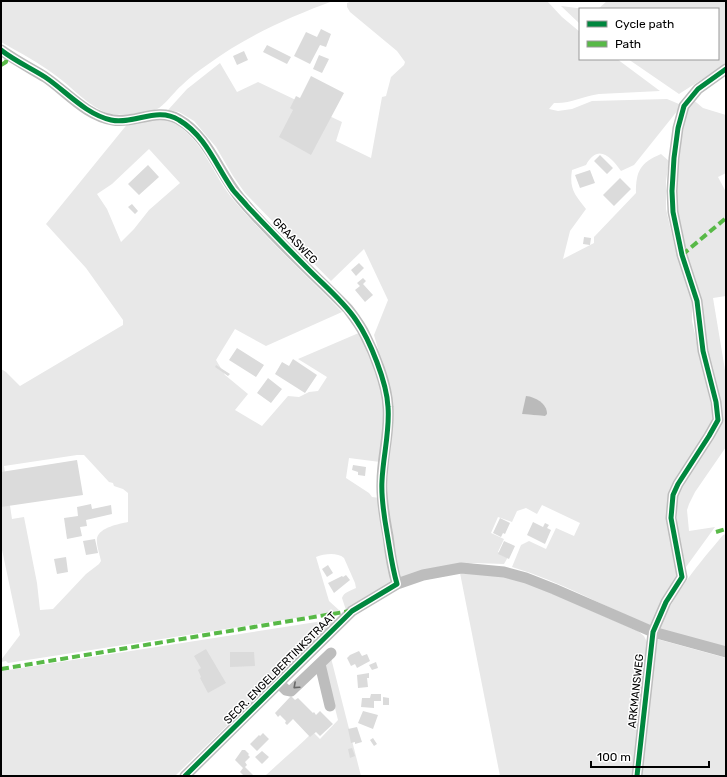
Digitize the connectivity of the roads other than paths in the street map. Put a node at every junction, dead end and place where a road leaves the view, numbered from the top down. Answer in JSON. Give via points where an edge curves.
{"nodes":[{"id":1,"x":1,"y":50,"type":"edge"},
{"id":2,"x":726,"y":69,"type":"edge"},
{"id":3,"x":397,"y":584,"type":"junction"},
{"id":4,"x":652,"y":632,"type":"junction"},
{"id":5,"x":726,"y":652,"type":"edge"},
{"id":6,"x":331,"y":653,"type":"dead end"},
{"id":7,"x":320,"y":664,"type":"junction"},
{"id":8,"x":279,"y":683,"type":"junction"},
{"id":9,"x":330,"y":706,"type":"dead end"},
{"id":10,"x":185,"y":776,"type":"edge"},
{"id":11,"x":637,"y":776,"type":"edge"}],
"edges":[{"from":1,"to":3,"type":"street","name":"GRAASWEG","via":[[45,77],[90,111],[106,118],[116,121],[162,114],[186,124],[210,151],[240,198],[356,319],[365,334],[383,381],[388,407],[382,496]]},
{"from":2,"to":4,"type":"street","name":"ARKMANSWEG","via":[[698,89],[689,99],[684,106],[678,128],[672,191],[673,212],[682,255],[697,301],[703,351],[718,420],[672,495],[672,518],[682,577],[666,602]]},
{"from":3,"to":4,"type":"street","name":"SECR. ENGELBERTINKSTRAAT","via":[[423,575],[461,568],[504,572],[554,589]]},
{"from":3,"to":8,"type":"street","name":"SECR. ENGELBERTINKSTRAAT","via":[[352,611]]},
{"from":4,"to":5,"type":"street","name":"SECR. ENGELBERTINKSTRAAT"},
{"from":4,"to":11,"type":"street","name":"ARKMANSWEG"},
{"from":6,"to":7,"type":"street"},
{"from":7,"to":8,"type":"street","one_way":true,"via":[[291,691]]},
{"from":7,"to":9,"type":"street"},
{"from":8,"to":10,"type":"street","name":"SECR. ENGELBERTINKSTRAAT"}]}
